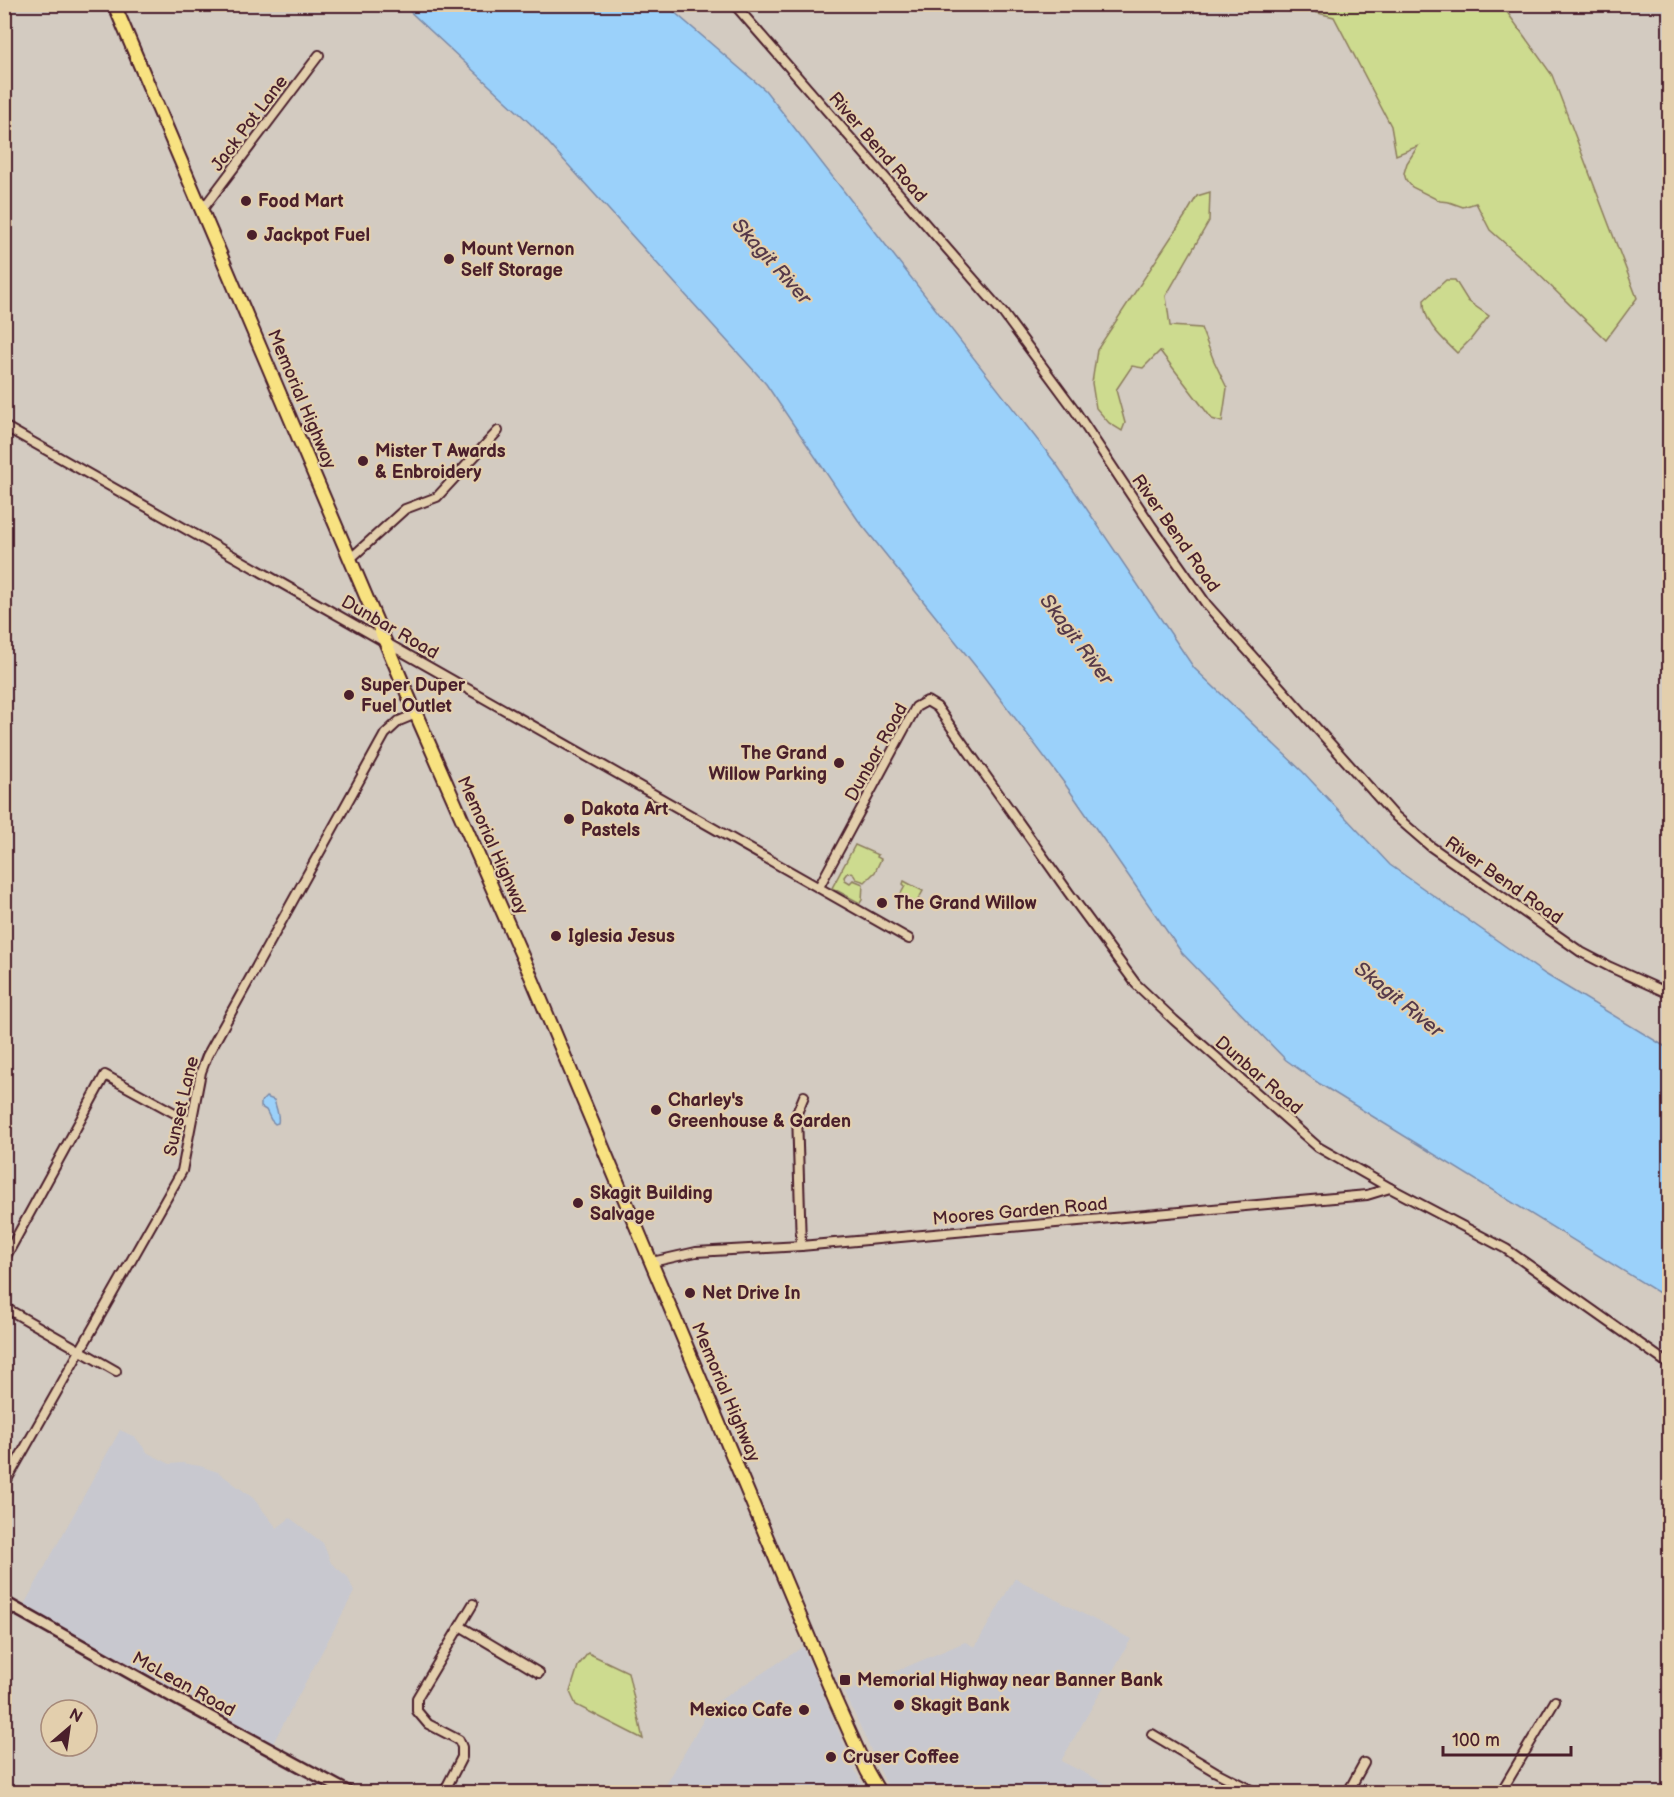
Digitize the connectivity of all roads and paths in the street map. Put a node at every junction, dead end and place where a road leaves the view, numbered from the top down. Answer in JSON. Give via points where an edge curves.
{"nodes":[{"id":1,"x":114,"y":4,"type":"edge"},
{"id":2,"x":734,"y":4,"type":"edge"},
{"id":3,"x":319,"y":55,"type":"dead end"},
{"id":4,"x":202,"y":210,"type":"junction"},
{"id":5,"x":4,"y":426,"type":"edge"},
{"id":6,"x":498,"y":431,"type":"dead end"},
{"id":7,"x":350,"y":559,"type":"junction"},
{"id":8,"x":386,"y":642,"type":"junction"},
{"id":9,"x":416,"y":714,"type":"junction"},
{"id":10,"x":819,"y":887,"type":"junction"},
{"id":11,"x":909,"y":939,"type":"dead end"},
{"id":12,"x":1670,"y":994,"type":"edge"},
{"id":13,"x":804,"y":1096,"type":"dead end"},
{"id":14,"x":191,"y":1122,"type":"junction"},
{"id":15,"x":1390,"y":1188,"type":"junction"},
{"id":16,"x":801,"y":1245,"type":"junction"},
{"id":17,"x":4,"y":1260,"type":"edge"},
{"id":18,"x":652,"y":1262,"type":"junction"},
{"id":19,"x":4,"y":1307,"type":"edge"},
{"id":20,"x":80,"y":1350,"type":"junction"},
{"id":21,"x":1670,"y":1365,"type":"edge"},
{"id":22,"x":116,"y":1371,"type":"dead end"},
{"id":23,"x":4,"y":1485,"type":"edge"},
{"id":24,"x":4,"y":1602,"type":"edge"},
{"id":25,"x":474,"y":1604,"type":"dead end"},
{"id":26,"x":460,"y":1626,"type":"junction"},
{"id":27,"x":539,"y":1673,"type":"dead end"},
{"id":28,"x":1555,"y":1701,"type":"dead end"},
{"id":29,"x":1152,"y":1734,"type":"dead end"},
{"id":30,"x":1364,"y":1763,"type":"dead end"},
{"id":31,"x":1670,"y":1785,"type":"edge"},
{"id":32,"x":348,"y":1792,"type":"edge"},
{"id":33,"x":444,"y":1792,"type":"edge"},
{"id":34,"x":879,"y":1792,"type":"edge"},
{"id":35,"x":1255,"y":1792,"type":"edge"},
{"id":36,"x":1348,"y":1792,"type":"edge"},
{"id":37,"x":1501,"y":1792,"type":"edge"},
{"id":38,"x":1665,"y":1792,"type":"edge"}],
"edges":[{"from":1,"to":4,"type":"main road","name":"Memorial Highway"},
{"from":2,"to":12,"type":"street","name":"River Bend Road","via":[[1003,313],[1074,409],[1207,605],[1394,814],[1430,846],[1581,952]]},
{"from":3,"to":4,"type":"street","name":"Jack Pot Lane"},
{"from":4,"to":7,"type":"main road","name":"Memorial Highway"},
{"from":5,"to":8,"type":"street","name":"Dunbar Road"},
{"from":6,"to":7,"type":"street","via":[[437,497],[405,509]]},
{"from":7,"to":8,"type":"main road","name":"Memorial Highway"},
{"from":8,"to":9,"type":"main road","name":"Memorial Highway"},
{"from":8,"to":10,"type":"street","name":"Dunbar Road"},
{"from":9,"to":14,"type":"street","name":"Sunset Lane","via":[[399,721],[385,734],[213,1046],[201,1072]]},
{"from":9,"to":18,"type":"main road","name":"Memorial Highway"},
{"from":10,"to":11,"type":"street"},
{"from":10,"to":15,"type":"street","name":"Dunbar Road","via":[[916,707],[927,701],[937,707],[1136,984],[1318,1147]]},
{"from":13,"to":16,"type":"street","via":[[796,1113]]},
{"from":14,"to":17,"type":"street","via":[[105,1075]]},
{"from":14,"to":20,"type":"street","name":"Sunset Lane","via":[[182,1171]]},
{"from":15,"to":16,"type":"street","name":"Moores Garden Road","via":[[1367,1195]]},
{"from":15,"to":21,"type":"street","name":"Dunbar Road","via":[[1506,1249]]},
{"from":16,"to":18,"type":"street","name":"Moores Garden Road","via":[[696,1251]]},
{"from":18,"to":34,"type":"main road","name":"Memorial Highway","via":[[836,1702]]},
{"from":19,"to":20,"type":"street"},
{"from":20,"to":22,"type":"street"},
{"from":20,"to":23,"type":"street","name":"Sunset Lane"},
{"from":24,"to":32,"type":"street","name":"McLean Road"},
{"from":25,"to":26,"type":"street"},
{"from":26,"to":27,"type":"street"},
{"from":26,"to":33,"type":"street","via":[[417,1698],[417,1711],[428,1724],[459,1740],[462,1748],[462,1756]]},
{"from":28,"to":37,"type":"street"},
{"from":29,"to":35,"type":"street"},
{"from":30,"to":36,"type":"street"},
{"from":31,"to":38,"type":"street"}]}
